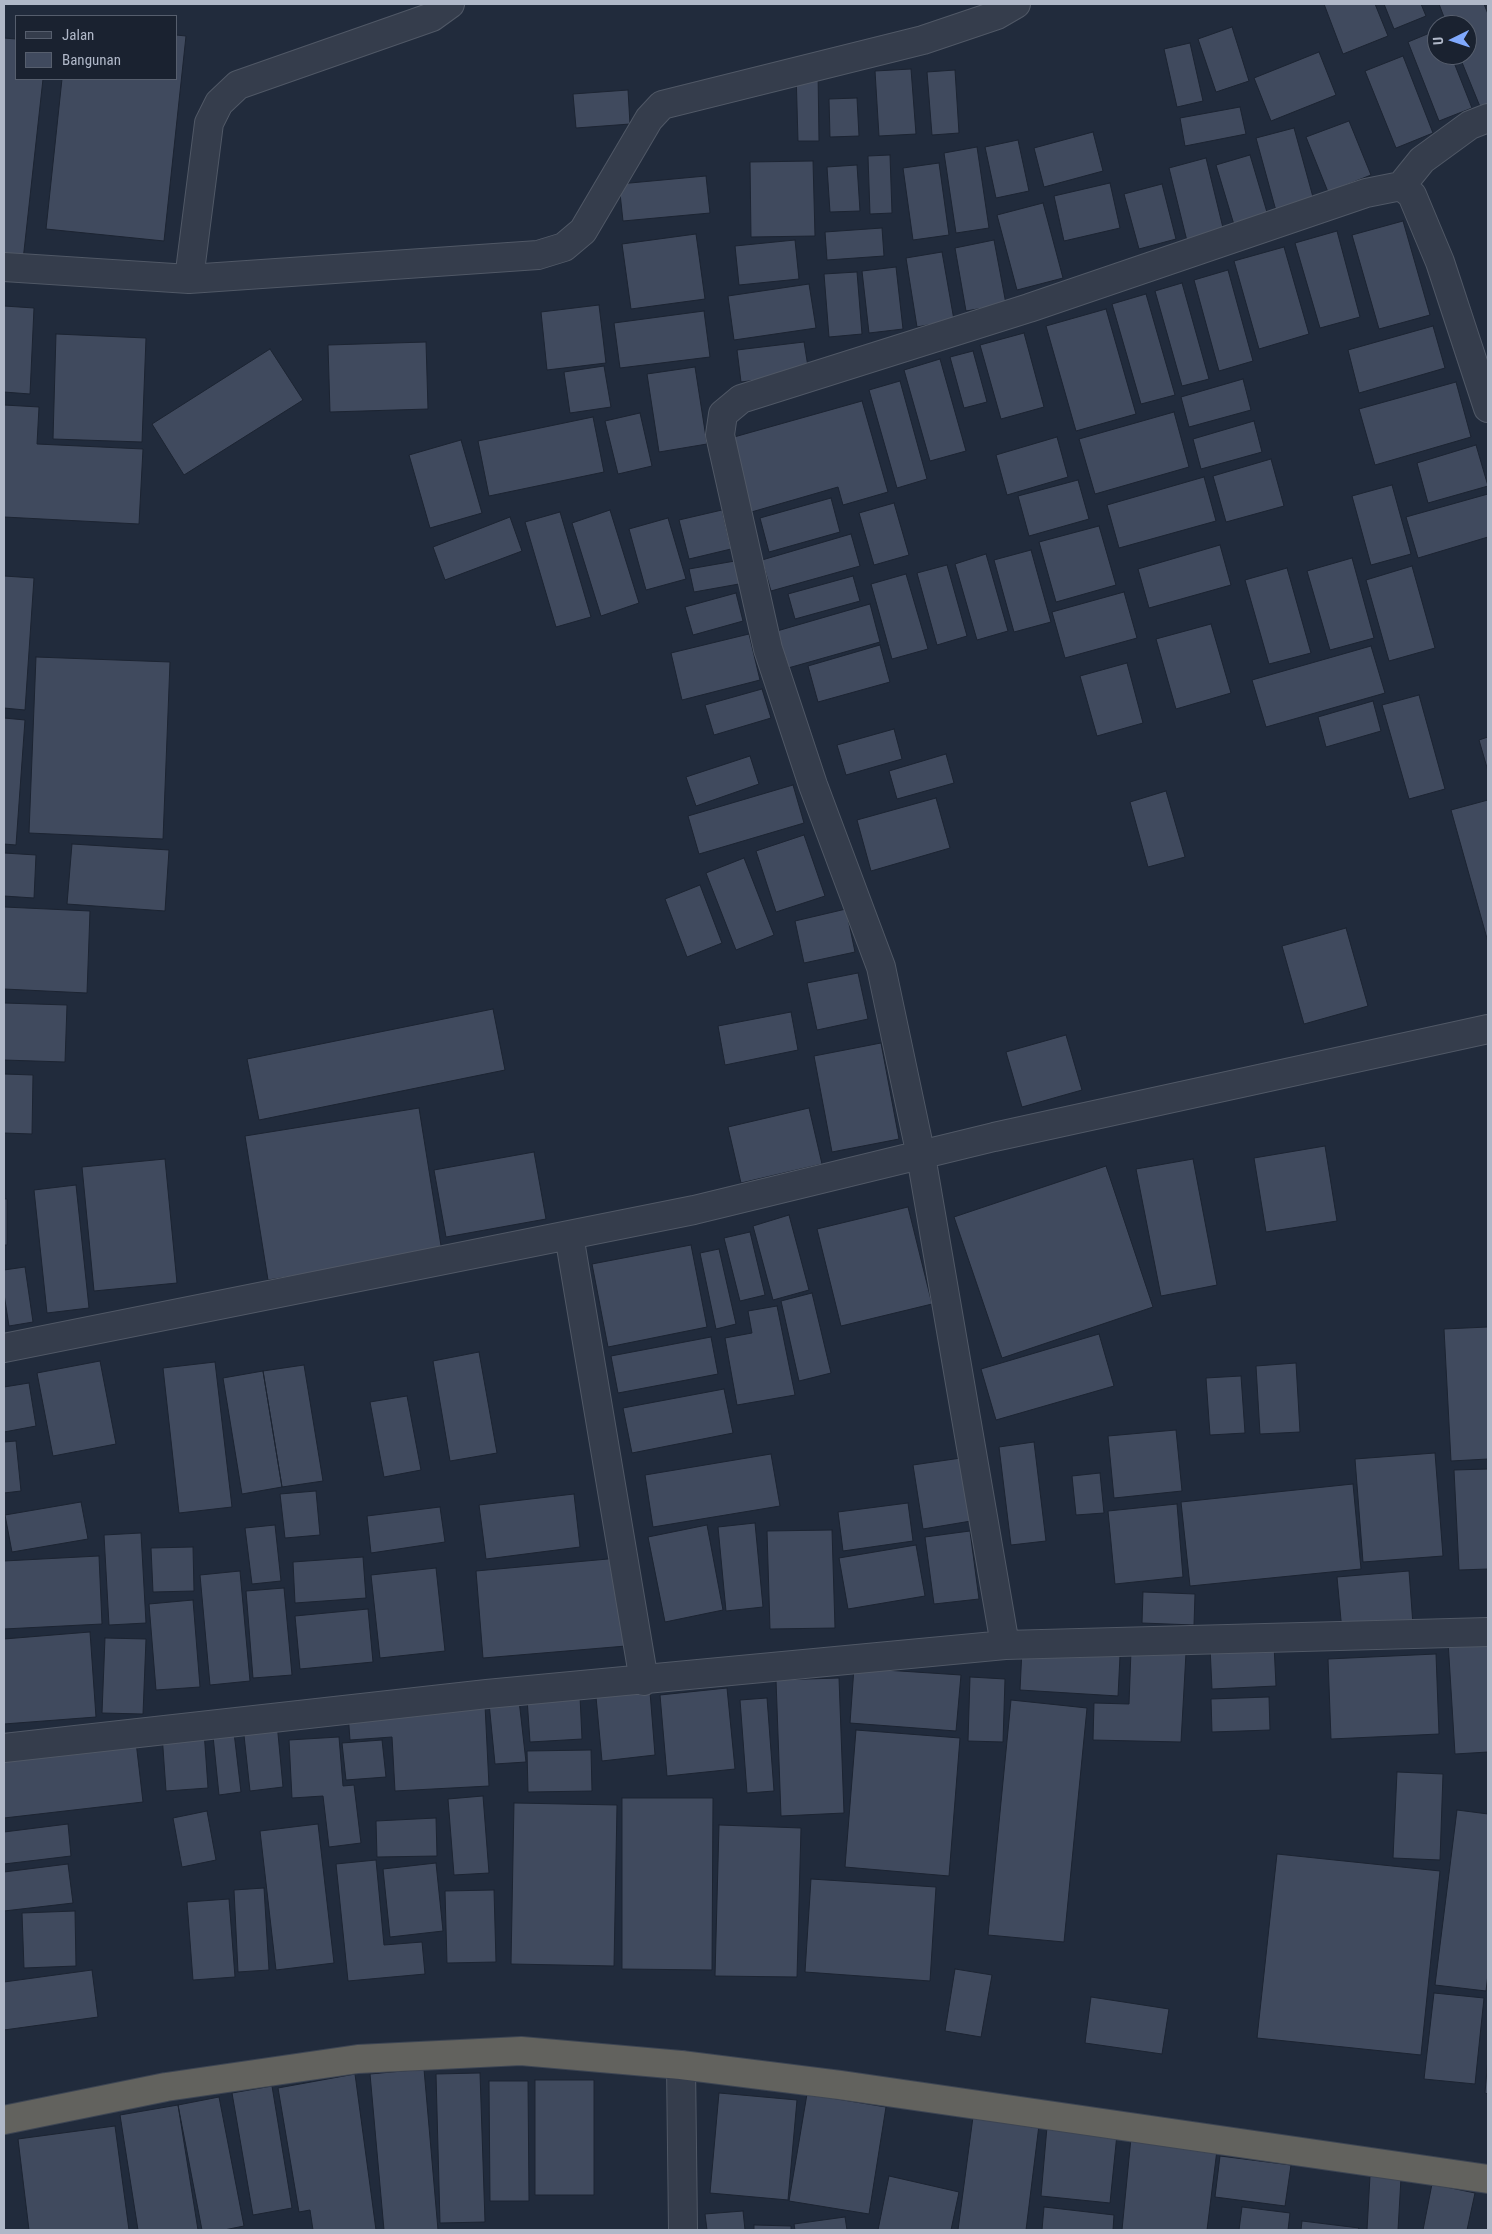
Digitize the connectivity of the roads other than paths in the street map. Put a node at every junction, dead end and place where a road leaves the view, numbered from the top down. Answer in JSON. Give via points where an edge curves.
{"nodes":[{"id":1,"x":450,"y":4,"type":"edge"},
{"id":2,"x":1016,"y":4,"type":"edge"},
{"id":3,"x":1488,"y":118,"type":"edge"},
{"id":4,"x":1401,"y":186,"type":"junction"},
{"id":5,"x":4,"y":267,"type":"edge"},
{"id":6,"x":189,"y":279,"type":"junction"},
{"id":7,"x":1488,"y":408,"type":"edge"},
{"id":8,"x":1488,"y":1029,"type":"edge"},
{"id":9,"x":921,"y":1156,"type":"junction"},
{"id":10,"x":569,"y":1235,"type":"junction"},
{"id":11,"x":4,"y":1348,"type":"edge"},
{"id":12,"x":1488,"y":1632,"type":"edge"},
{"id":13,"x":1004,"y":1645,"type":"junction"},
{"id":14,"x":644,"y":1681,"type":"junction"},
{"id":15,"x":4,"y":1748,"type":"edge"},
{"id":16,"x":681,"y":2065,"type":"junction"},
{"id":17,"x":4,"y":2120,"type":"edge"},
{"id":18,"x":1488,"y":2179,"type":"edge"},
{"id":19,"x":684,"y":2230,"type":"edge"}],
"edges":[{"from":1,"to":6,"type":"street","via":[[432,18],[238,86],[219,103],[209,123]]},
{"from":2,"to":6,"type":"street","via":[[997,15],[923,40],[662,105],[649,119],[583,231],[564,247],[538,254]]},
{"from":3,"to":4,"type":"street","via":[[1470,125],[1422,160]]},
{"from":4,"to":7,"type":"street","via":[[1412,195],[1440,262]]},
{"from":4,"to":9,"type":"street","via":[[1366,194],[1029,308],[740,399],[723,414],[720,435],[768,650],[881,967]]},
{"from":5,"to":6,"type":"street"},
{"from":8,"to":9,"type":"street","via":[[994,1137]]},
{"from":9,"to":10,"type":"street","via":[[694,1210]]},
{"from":9,"to":13,"type":"street"},
{"from":10,"to":11,"type":"street"},
{"from":10,"to":14,"type":"street"},
{"from":12,"to":13,"type":"street"},
{"from":13,"to":14,"type":"street"},
{"from":14,"to":15,"type":"street","via":[[488,1694]]},
{"from":16,"to":17,"type":"highway","via":[[521,2051],[358,2060],[166,2088]]},
{"from":16,"to":18,"type":"highway"},
{"from":16,"to":19,"type":"street"}]}
